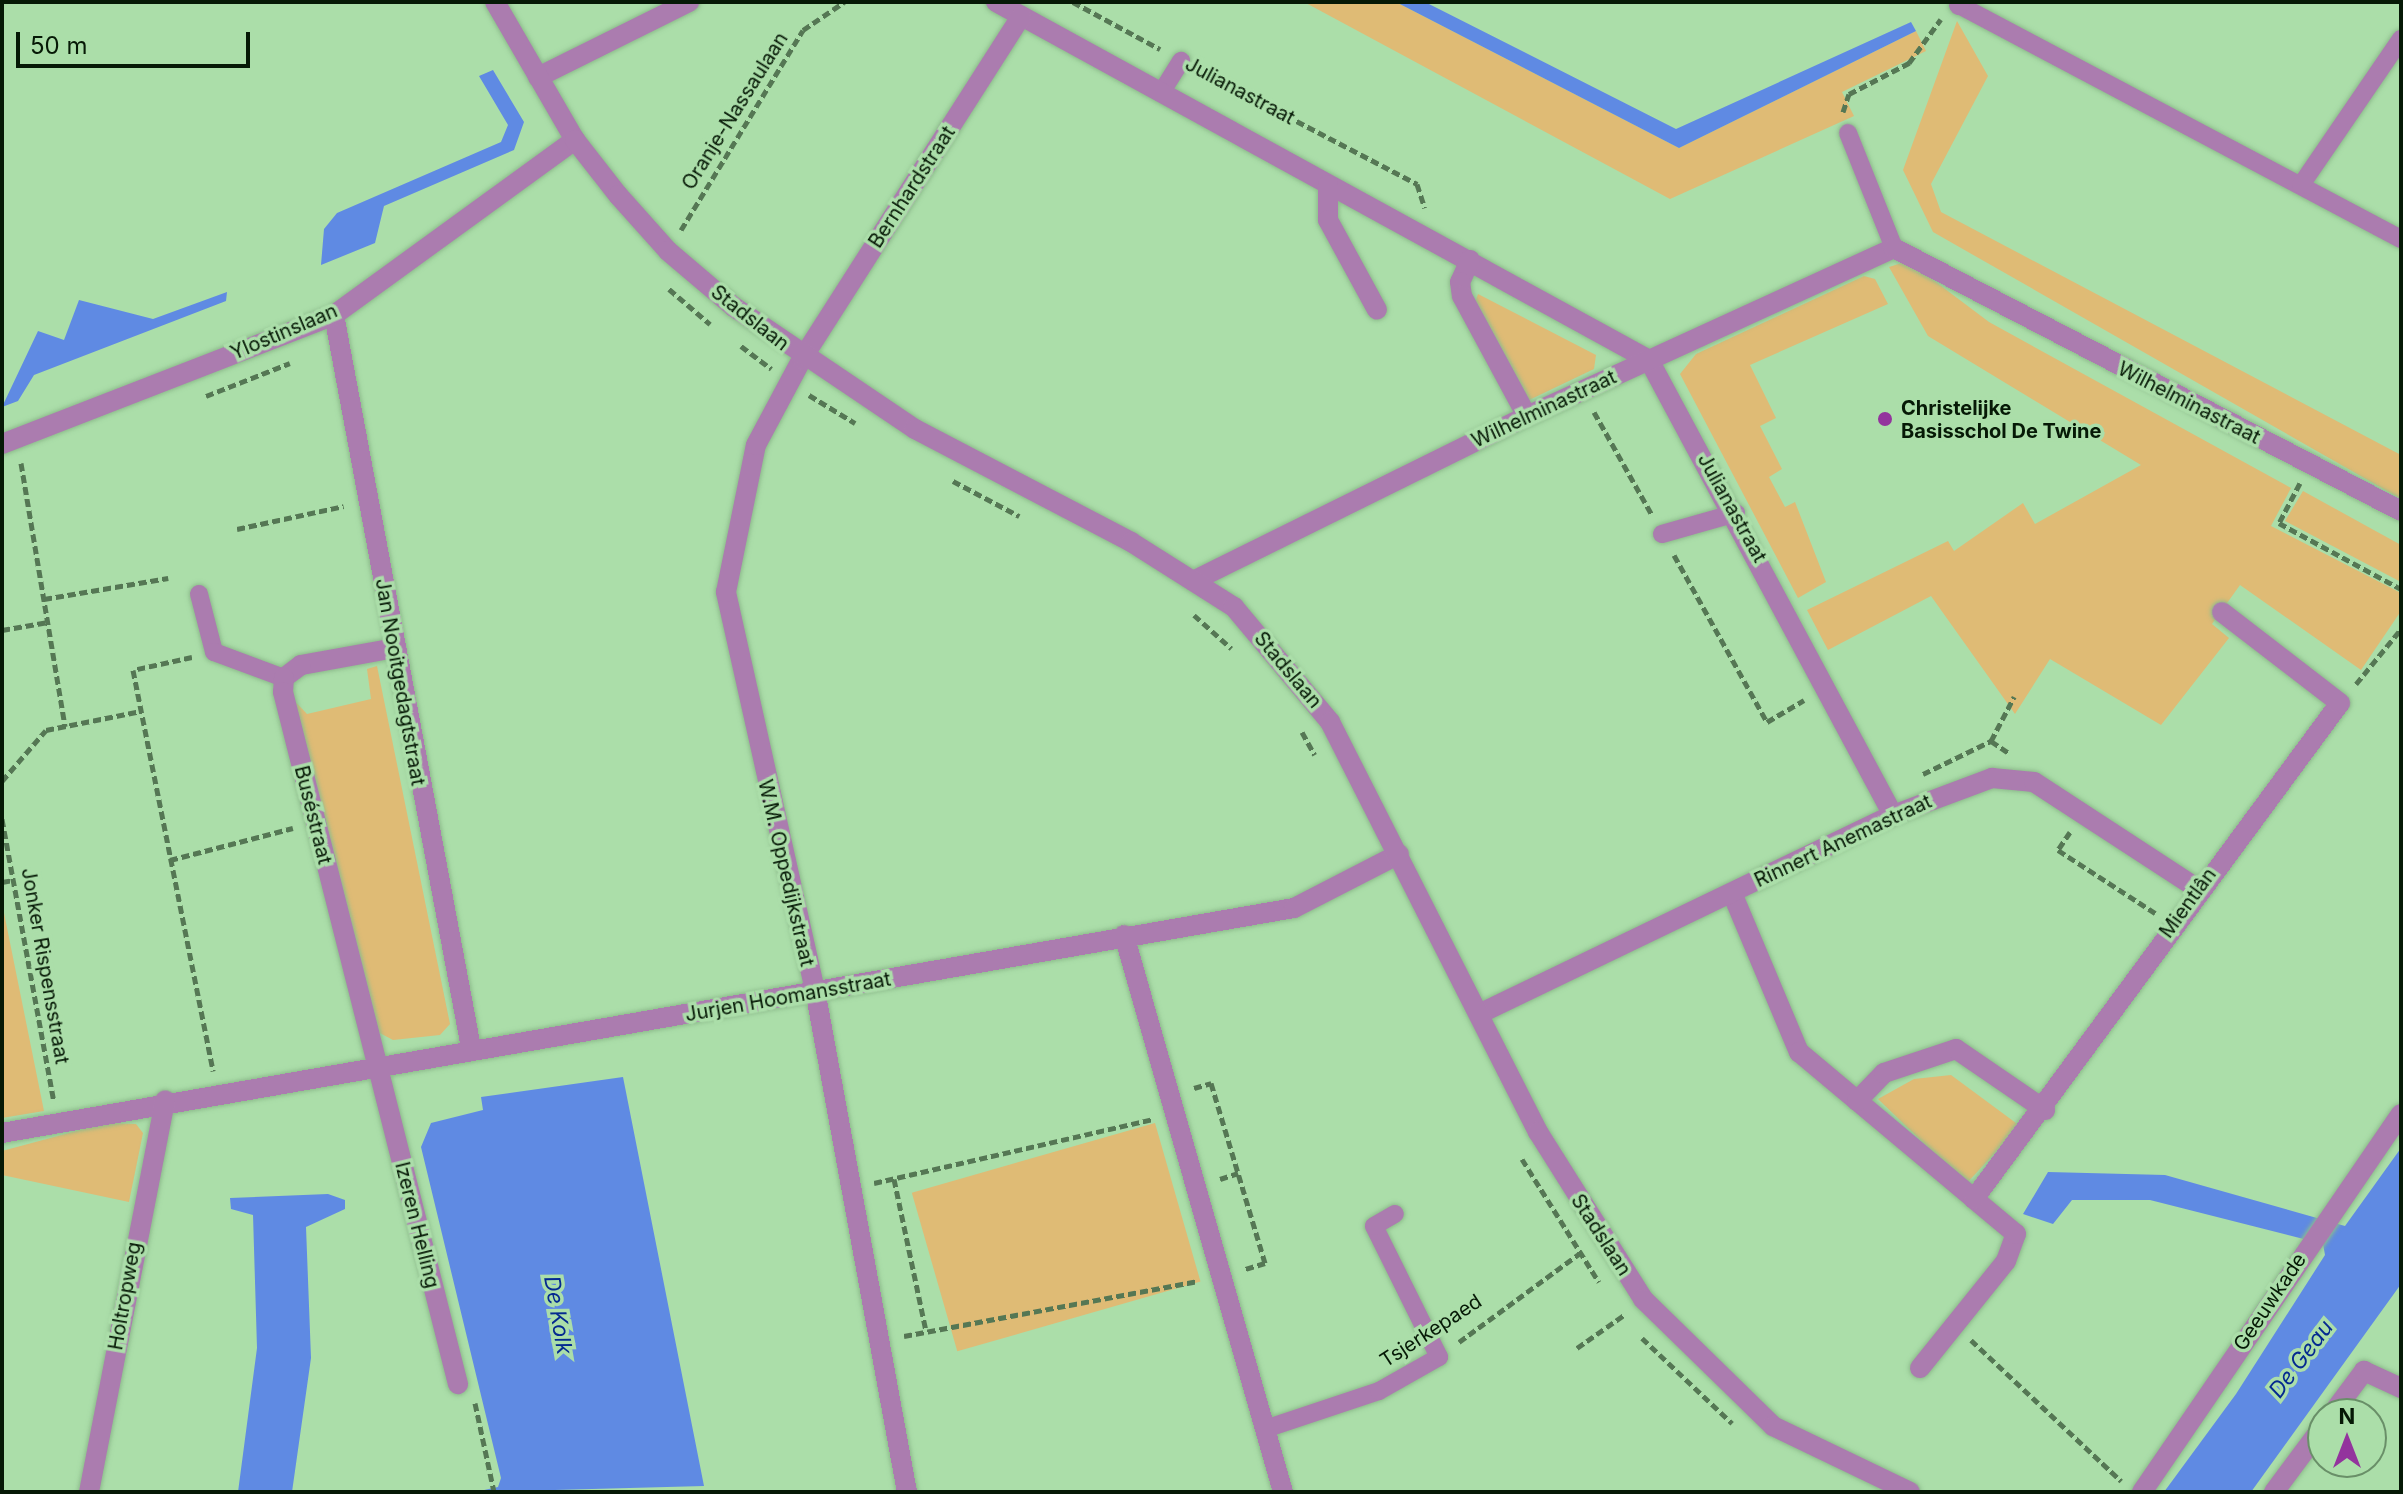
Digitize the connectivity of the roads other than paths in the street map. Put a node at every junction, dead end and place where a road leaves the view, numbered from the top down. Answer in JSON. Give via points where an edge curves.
{"nodes":[{"id":1,"x":495,"y":2,"type":"edge"},
{"id":2,"x":689,"y":2,"type":"edge"},
{"id":3,"x":996,"y":2,"type":"edge"},
{"id":4,"x":1959,"y":3,"type":"edge"},
{"id":5,"x":1021,"y":16,"type":"junction"},
{"id":6,"x":2401,"y":39,"type":"edge"},
{"id":7,"x":1181,"y":61,"type":"road end"},
{"id":8,"x":538,"y":77,"type":"junction"},
{"id":9,"x":1161,"y":93,"type":"junction"},
{"id":10,"x":1848,"y":133,"type":"road end"},
{"id":11,"x":575,"y":140,"type":"junction"},
{"id":12,"x":1328,"y":185,"type":"junction"},
{"id":13,"x":2301,"y":185,"type":"junction"},
{"id":14,"x":2401,"y":239,"type":"edge"},
{"id":15,"x":1894,"y":248,"type":"junction"},
{"id":16,"x":1470,"y":260,"type":"junction"},
{"id":17,"x":1377,"y":310,"type":"dead end"},
{"id":18,"x":334,"y":315,"type":"junction"},
{"id":19,"x":802,"y":359,"type":"junction"},
{"id":20,"x":1649,"y":360,"type":"junction"},
{"id":21,"x":1527,"y":416,"type":"junction"},
{"id":22,"x":10,"y":441,"type":"edge"},
{"id":23,"x":2401,"y":511,"type":"edge"},
{"id":24,"x":1736,"y":513,"type":"junction"},
{"id":25,"x":1662,"y":534,"type":"road end"},
{"id":26,"x":1197,"y":579,"type":"junction"},
{"id":27,"x":199,"y":594,"type":"dead end"},
{"id":28,"x":2222,"y":612,"type":"dead end"},
{"id":29,"x":395,"y":648,"type":"junction"},
{"id":30,"x":284,"y":678,"type":"junction"},
{"id":31,"x":1893,"y":815,"type":"junction"},
{"id":32,"x":1399,"y":854,"type":"junction"},
{"id":33,"x":2198,"y":889,"type":"junction"},
{"id":34,"x":1732,"y":893,"type":"junction"},
{"id":35,"x":1124,"y":935,"type":"junction"},
{"id":36,"x":816,"y":995,"type":"junction"},
{"id":37,"x":1481,"y":1013,"type":"junction"},
{"id":38,"x":471,"y":1048,"type":"junction"},
{"id":39,"x":376,"y":1065,"type":"junction"},
{"id":40,"x":165,"y":1100,"type":"junction"},
{"id":41,"x":1857,"y":1101,"type":"junction"},
{"id":42,"x":2045,"y":1110,"type":"junction"},
{"id":43,"x":2401,"y":1114,"type":"edge"},
{"id":44,"x":2,"y":1133,"type":"edge"},
{"id":45,"x":1974,"y":1199,"type":"junction"},
{"id":46,"x":1395,"y":1214,"type":"dead end"},
{"id":47,"x":1920,"y":1368,"type":"dead end"},
{"id":48,"x":458,"y":1384,"type":"road end"},
{"id":49,"x":2401,"y":1388,"type":"edge"},
{"id":50,"x":2344,"y":1398,"type":"edge"},
{"id":51,"x":1268,"y":1428,"type":"junction"},
{"id":52,"x":2307,"y":1448,"type":"edge"},
{"id":53,"x":89,"y":1492,"type":"edge"},
{"id":54,"x":907,"y":1492,"type":"edge"},
{"id":55,"x":1283,"y":1492,"type":"edge"},
{"id":56,"x":1910,"y":1492,"type":"edge"},
{"id":57,"x":2142,"y":1492,"type":"edge"},
{"id":58,"x":2274,"y":1492,"type":"edge"}],
"edges":[{"from":1,"to":8,"type":"street","name":"Stadslaan"},
{"from":2,"to":8,"type":"street"},
{"from":3,"to":5,"type":"street","name":"Julianastraat"},
{"from":4,"to":13,"type":"lane"},
{"from":5,"to":9,"type":"street","name":"Julianastraat"},
{"from":5,"to":19,"type":"street","name":"Bernhardstraat"},
{"from":6,"to":13,"type":"lane"},
{"from":7,"to":9,"type":"lane"},
{"from":8,"to":11,"type":"street","name":"Stadslaan"},
{"from":9,"to":12,"type":"street","name":"Julianastraat"},
{"from":10,"to":15,"type":"lane"},
{"from":11,"to":18,"type":"street","name":"Ylostinslaan"},
{"from":11,"to":19,"type":"street","name":"Stadslaan","via":[[668,251]]},
{"from":12,"to":16,"type":"street","name":"Julianastraat"},
{"from":12,"to":17,"type":"street","via":[[1328,220]]},
{"from":13,"to":14,"type":"lane"},
{"from":15,"to":20,"type":"street","name":"Wilhelminastraat"},
{"from":15,"to":23,"type":"street","name":"Wilhelminastraat"},
{"from":16,"to":20,"type":"street","name":"Julianastraat"},
{"from":16,"to":21,"type":"street","via":[[1460,282],[1462,296]]},
{"from":18,"to":22,"type":"street","name":"Ylostinslaan"},
{"from":18,"to":29,"type":"street","name":"Jan Nooitgedagtstraat"},
{"from":19,"to":26,"type":"street","name":"Stadslaan","via":[[915,429]]},
{"from":19,"to":36,"type":"street","name":"W.M. Oppedijkstraat","via":[[756,445],[726,592]]},
{"from":20,"to":21,"type":"street","name":"Wilhelminastraat"},
{"from":20,"to":24,"type":"street","name":"Julianastraat"},
{"from":21,"to":26,"type":"street","name":"Wilhelminastraat"},
{"from":24,"to":25,"type":"lane"},
{"from":24,"to":31,"type":"street","name":"Julianastraat"},
{"from":26,"to":32,"type":"street","name":"Stadslaan","via":[[1292,669],[1330,722]]},
{"from":27,"to":30,"type":"lane","via":[[214,652]]},
{"from":28,"to":33,"type":"street","name":"Mientlân","via":[[2340,703]]},
{"from":29,"to":30,"type":"street","via":[[301,665]]},
{"from":29,"to":38,"type":"street","name":"Jan Nooitgedagtstraat"},
{"from":30,"to":39,"type":"street","name":"Buséstraat"},
{"from":31,"to":33,"type":"street","name":"Rinnert Anemastraat","via":[[1992,778],[2034,782]]},
{"from":31,"to":34,"type":"street","name":"Rinnert Anemastraat"},
{"from":32,"to":35,"type":"street","name":"Jurjen Hoomansstraat","via":[[1294,908]]},
{"from":32,"to":37,"type":"street","name":"Stadslaan"},
{"from":33,"to":42,"type":"street","name":"Mientlân"},
{"from":34,"to":37,"type":"street","name":"Rinnert Anemastraat"},
{"from":34,"to":41,"type":"street","via":[[1799,1052]]},
{"from":35,"to":36,"type":"street","name":"Jurjen Hoomansstraat"},
{"from":35,"to":51,"type":"street"},
{"from":36,"to":38,"type":"street","name":"Jurjen Hoomansstraat"},
{"from":36,"to":54,"type":"street","name":"W.M. Oppedijkstraat"},
{"from":37,"to":56,"type":"street","name":"Stadslaan","via":[[1538,1132],[1643,1299],[1763,1418]]},
{"from":38,"to":39,"type":"street","name":"Jurjen Hoomansstraat"},
{"from":39,"to":40,"type":"street","name":"Jurjen Hoomansstraat"},
{"from":39,"to":48,"type":"street","name":"Izeren Helling"},
{"from":40,"to":44,"type":"street","name":"Jurjen Hoomansstraat"},
{"from":40,"to":53,"type":"street","name":"Holtropweg"},
{"from":41,"to":42,"type":"street","via":[[1884,1073],[1956,1049]]},
{"from":41,"to":45,"type":"street"},
{"from":42,"to":45,"type":"street","name":"Mientlân"},
{"from":43,"to":57,"type":"street","name":"Geeuwkade"},
{"from":45,"to":47,"type":"street","via":[[2016,1234],[2006,1261]]},
{"from":46,"to":51,"type":"lane","name":"Tsjerkepaed","via":[[1374,1226],[1439,1357],[1379,1391]]},
{"from":49,"to":50,"type":"street","via":[[2364,1371]]},
{"from":51,"to":55,"type":"street"},
{"from":52,"to":58,"type":"street"}]}
